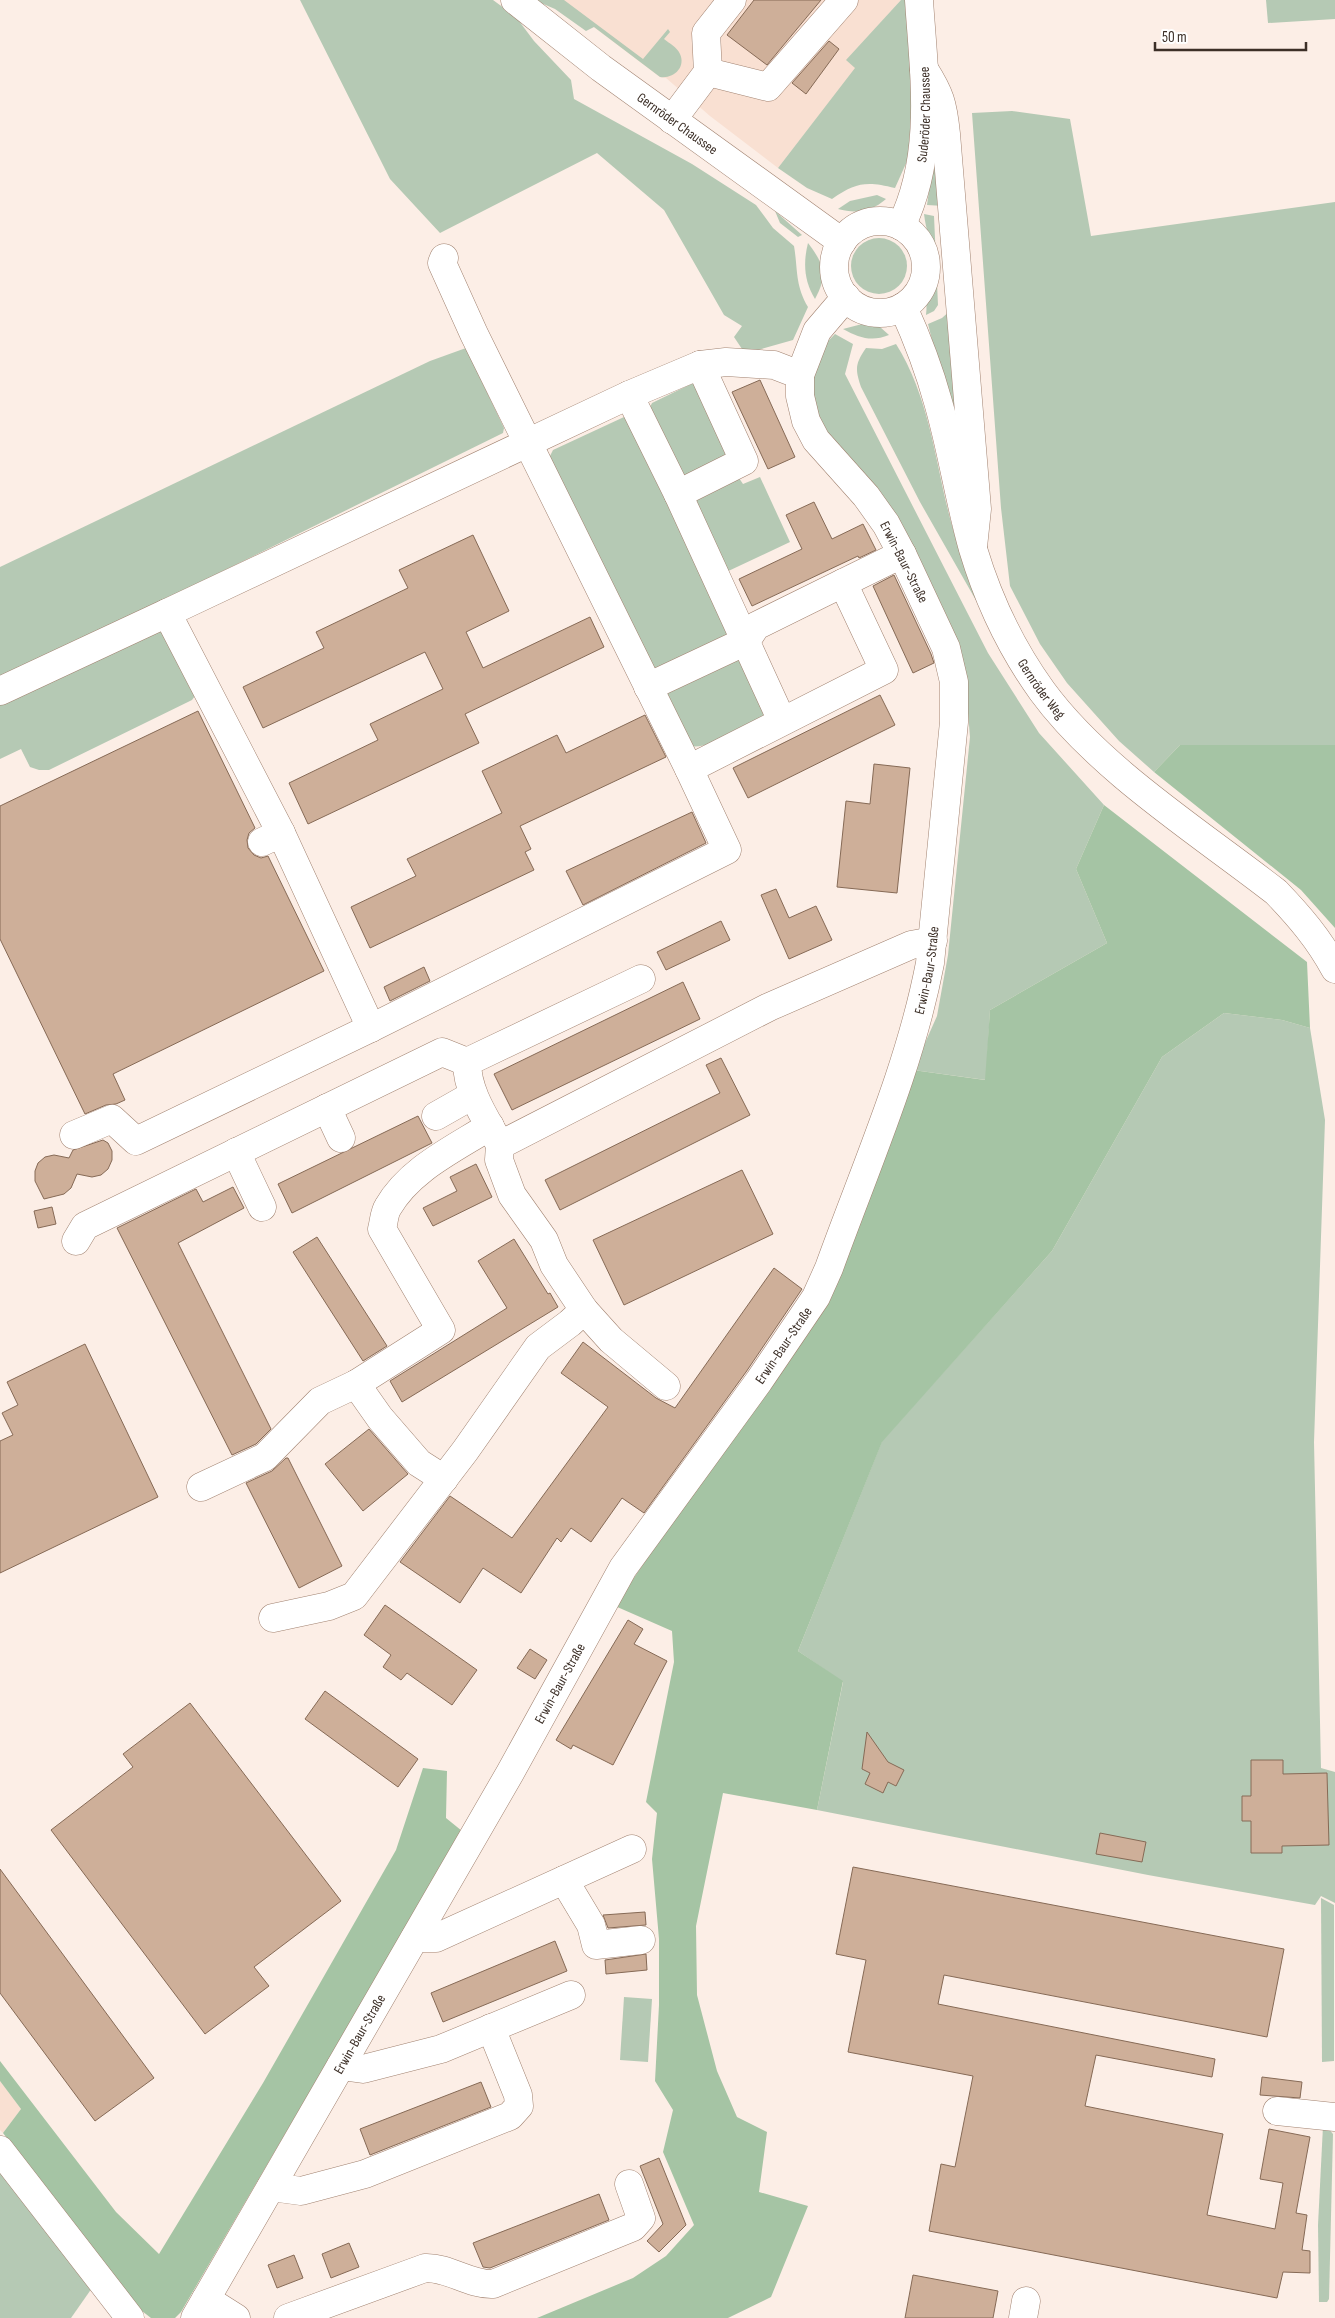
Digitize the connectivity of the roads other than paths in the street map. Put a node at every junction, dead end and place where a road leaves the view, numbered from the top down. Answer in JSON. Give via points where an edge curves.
{"nodes":[{"id":1,"x":515,"y":0,"type":"edge"},
{"id":2,"x":732,"y":0,"type":"edge"},
{"id":3,"x":844,"y":0,"type":"edge"},
{"id":4,"x":919,"y":0,"type":"edge"},
{"id":5,"x":924,"y":69,"type":"junction"},
{"id":6,"x":708,"y":72,"type":"junction"},
{"id":7,"x":672,"y":120,"type":"junction"},
{"id":8,"x":901,"y":226,"type":"junction"},
{"id":9,"x":842,"y":242,"type":"junction"},
{"id":10,"x":444,"y":258,"type":"dead end"},
{"id":11,"x":846,"y":297,"type":"junction"},
{"id":12,"x":903,"y":306,"type":"junction"},
{"id":13,"x":700,"y":365,"type":"junction"},
{"id":14,"x":800,"y":375,"type":"junction"},
{"id":15,"x":629,"y":395,"type":"junction"},
{"id":16,"x":528,"y":444,"type":"junction"},
{"id":17,"x":678,"y":494,"type":"junction"},
{"id":18,"x":973,"y":549,"type":"junction"},
{"id":19,"x":902,"y":554,"type":"junction"},
{"id":20,"x":843,"y":583,"type":"junction"},
{"id":21,"x":167,"y":613,"type":"junction"},
{"id":22,"x":746,"y":641,"type":"junction"},
{"id":23,"x":648,"y":687,"type":"junction"},
{"id":24,"x":0,"y":691,"type":"edge"},
{"id":25,"x":782,"y":721,"type":"junction"},
{"id":26,"x":689,"y":770,"type":"junction"},
{"id":27,"x":932,"y":941,"type":"junction"},
{"id":28,"x":1335,"y":969,"type":"edge"},
{"id":29,"x":641,"y":979,"type":"dead end"},
{"id":30,"x":371,"y":1028,"type":"junction"},
{"id":31,"x":467,"y":1062,"type":"junction"},
{"id":32,"x":473,"y":1095,"type":"junction"},
{"id":33,"x":327,"y":1108,"type":"junction"},
{"id":34,"x":436,"y":1116,"type":"dead end"},
{"id":35,"x":74,"y":1134,"type":"dead end"},
{"id":36,"x":495,"y":1135,"type":"junction"},
{"id":37,"x":341,"y":1138,"type":"dead end"},
{"id":38,"x":236,"y":1152,"type":"junction"},
{"id":39,"x":262,"y":1207,"type":"dead end"},
{"id":40,"x":76,"y":1241,"type":"dead end"},
{"id":41,"x":584,"y":1310,"type":"junction"},
{"id":42,"x":356,"y":1384,"type":"junction"},
{"id":43,"x":666,"y":1386,"type":"dead end"},
{"id":44,"x":444,"y":1479,"type":"junction"},
{"id":45,"x":201,"y":1486,"type":"dead end"},
{"id":46,"x":273,"y":1618,"type":"dead end"},
{"id":47,"x":632,"y":1849,"type":"dead end"},
{"id":48,"x":564,"y":1880,"type":"junction"},
{"id":49,"x":415,"y":1938,"type":"junction"},
{"id":50,"x":641,"y":1940,"type":"dead end"},
{"id":51,"x":571,"y":1995,"type":"dead end"},
{"id":52,"x":492,"y":2028,"type":"junction"},
{"id":53,"x":341,"y":2066,"type":"junction"},
{"id":54,"x":1277,"y":2111,"type":"dead end"},
{"id":55,"x":1335,"y":2117,"type":"edge"},
{"id":56,"x":0,"y":2150,"type":"edge"},
{"id":57,"x":629,"y":2184,"type":"dead end"},
{"id":58,"x":271,"y":2187,"type":"junction"},
{"id":59,"x":200,"y":2309,"type":"edge"},
{"id":60,"x":130,"y":2318,"type":"edge"},
{"id":61,"x":236,"y":2318,"type":"edge"},
{"id":62,"x":288,"y":2318,"type":"edge"}],
"edges":[{"from":1,"to":7,"type":"street","name":"Gernröder Chaussee"},
{"from":2,"to":6,"type":"street","via":[[706,33]]},
{"from":3,"to":6,"type":"street","via":[[768,87]]},
{"from":4,"to":5,"type":"street","name":"Suderöder Chaussee"},
{"from":5,"to":8,"type":"street","name":"Suderöder Chaussee","via":[[926,129],[919,177]]},
{"from":5,"to":18,"type":"street","via":[[943,105],[946,134],[977,509]]},
{"from":6,"to":7,"type":"street"},
{"from":7,"to":9,"type":"street","name":"Gernröder Chaussee"},
{"from":8,"to":9,"type":"street","via":[[871,222],[857,228]]},
{"from":8,"to":12,"type":"street","via":[[918,242],[926,263],[922,286]]},
{"from":9,"to":11,"type":"street","via":[[836,257],[835,273]]},
{"from":10,"to":16,"type":"street","via":[[442,263],[474,334]]},
{"from":11,"to":12,"type":"street","via":[[860,308],[876,312]]},
{"from":11,"to":14,"type":"street","name":"Erwin-Baur-Straße","via":[[817,331]]},
{"from":12,"to":18,"type":"street","name":"Gernröder Weg","via":[[938,403]]},
{"from":13,"to":14,"type":"street","via":[[726,362],[774,365]]},
{"from":13,"to":15,"type":"street"},
{"from":13,"to":17,"type":"street","via":[[744,461]]},
{"from":14,"to":19,"type":"street","name":"Erwin-Baur-Straße","via":[[800,396],[806,421],[816,440],[866,496]]},
{"from":15,"to":16,"type":"street"},
{"from":15,"to":17,"type":"street"},
{"from":16,"to":21,"type":"street"},
{"from":16,"to":23,"type":"street"},
{"from":17,"to":22,"type":"street"},
{"from":18,"to":28,"type":"street","name":"Gernröder Weg","via":[[1009,637],[1042,691],[1060,713],[1109,763],[1276,892],[1316,937]]},
{"from":19,"to":20,"type":"street"},
{"from":19,"to":27,"type":"street","name":"Erwin-Baur-Straße","via":[[946,648],[954,682],[954,722]]},
{"from":20,"to":22,"type":"street","via":[[756,626]]},
{"from":20,"to":25,"type":"street","via":[[884,670]]},
{"from":21,"to":24,"type":"street"},
{"from":21,"to":30,"type":"street","via":[[271,837]]},
{"from":22,"to":23,"type":"street"},
{"from":22,"to":25,"type":"street"},
{"from":23,"to":26,"type":"street"},
{"from":25,"to":26,"type":"street"},
{"from":26,"to":30,"type":"street","via":[[727,850]]},
{"from":27,"to":36,"type":"street","via":[[911,944],[769,1007]]},
{"from":27,"to":49,"type":"street","name":"Erwin-Baur-Straße","via":[[923,1001],[902,1068],[816,1297],[623,1568]]},
{"from":29,"to":31,"type":"street"},
{"from":30,"to":35,"type":"street","via":[[136,1141],[112,1119]]},
{"from":31,"to":32,"type":"street"},
{"from":31,"to":33,"type":"street","via":[[442,1052]]},
{"from":32,"to":34,"type":"street"},
{"from":32,"to":36,"type":"street"},
{"from":33,"to":37,"type":"street"},
{"from":33,"to":38,"type":"street"},
{"from":36,"to":41,"type":"street","via":[[499,1160],[512,1195],[544,1240],[554,1265]]},
{"from":36,"to":42,"type":"street","via":[[426,1166],[401,1189],[387,1209],[382,1230],[441,1330]]},
{"from":38,"to":39,"type":"street"},
{"from":38,"to":40,"type":"street","via":[[85,1226]]},
{"from":41,"to":43,"type":"street","via":[[611,1340]]},
{"from":41,"to":44,"type":"street","via":[[538,1347]]},
{"from":42,"to":44,"type":"street","via":[[419,1463]]},
{"from":42,"to":45,"type":"street","via":[[320,1401],[265,1457]]},
{"from":44,"to":46,"type":"street","via":[[354,1596],[329,1606]]},
{"from":47,"to":48,"type":"street"},
{"from":48,"to":49,"type":"street","via":[[436,1938]]},
{"from":48,"to":50,"type":"street","via":[[590,1925],[596,1945]]},
{"from":49,"to":53,"type":"street","name":"Erwin-Baur-Straße"},
{"from":51,"to":52,"type":"street"},
{"from":52,"to":53,"type":"street","via":[[395,2063],[363,2069]]},
{"from":52,"to":58,"type":"street","via":[[518,2095],[518,2106],[510,2116],[365,2174],[301,2191]]},
{"from":53,"to":58,"type":"street","name":"Erwin-Baur-Straße"},
{"from":54,"to":55,"type":"street"},
{"from":56,"to":60,"type":"street"},
{"from":57,"to":62,"type":"street","via":[[642,2218],[633,2227],[493,2284],[479,2284],[435,2268],[425,2268]]},
{"from":58,"to":59,"type":"street","name":"Erwin-Baur-Straße"},
{"from":59,"to":61,"type":"street"}]}
